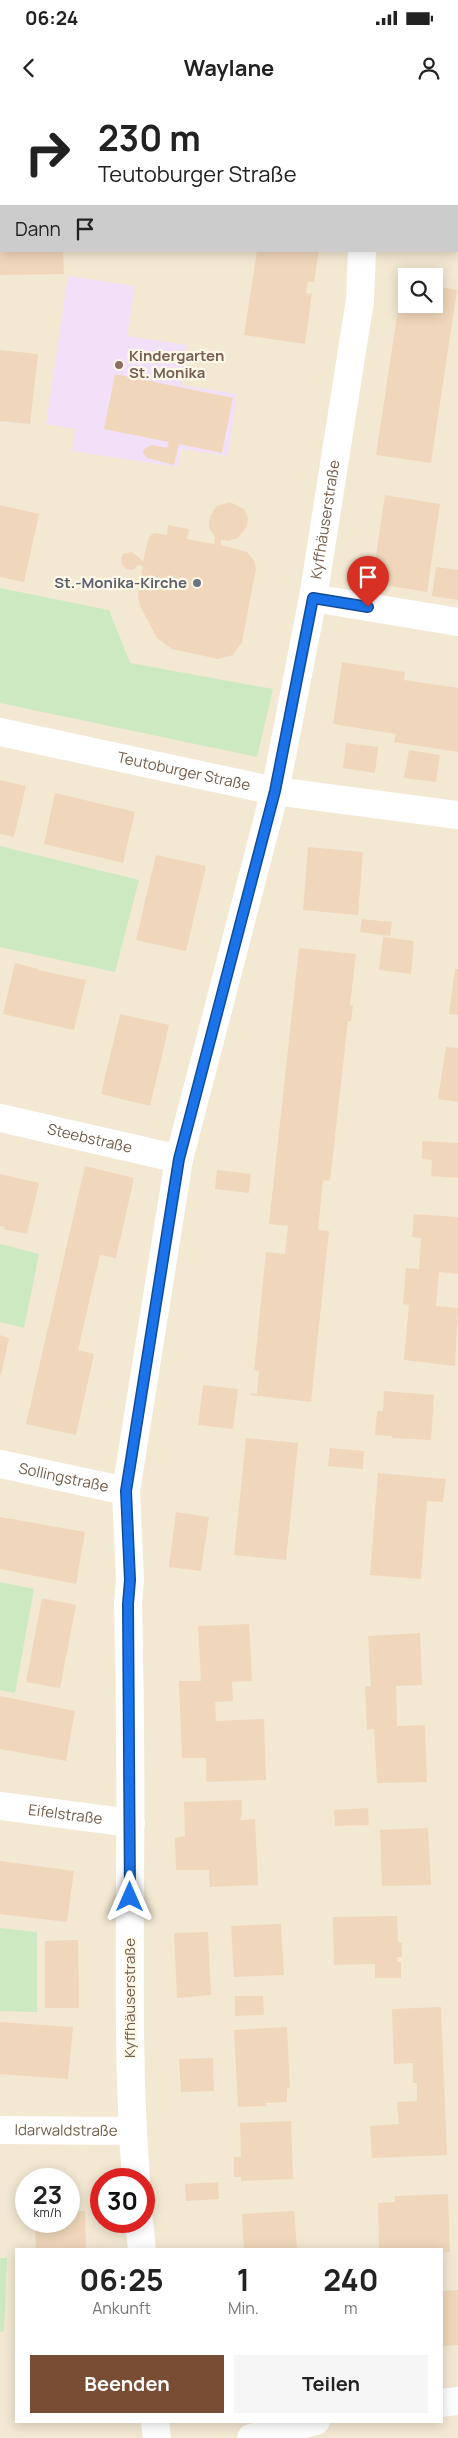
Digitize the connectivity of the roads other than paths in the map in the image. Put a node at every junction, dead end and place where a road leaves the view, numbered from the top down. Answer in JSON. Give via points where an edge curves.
{"nodes":[{"id":1,"x":362,"y":252,"type":"edge"},
{"id":2,"x":313,"y":598,"type":"junction"},
{"id":3,"x":458,"y":622,"type":"edge"},
{"id":4,"x":0,"y":732,"type":"edge"},
{"id":5,"x":275,"y":791,"type":"junction"},
{"id":6,"x":458,"y":815,"type":"edge"},
{"id":7,"x":0,"y":1118,"type":"edge"},
{"id":8,"x":179,"y":1159,"type":"junction"},
{"id":9,"x":0,"y":1464,"type":"edge"},
{"id":10,"x":126,"y":1491,"type":"junction"},
{"id":11,"x":0,"y":1806,"type":"edge"},
{"id":12,"x":131,"y":1823,"type":"junction"},
{"id":13,"x":0,"y":2130,"type":"edge"},
{"id":14,"x":132,"y":2131,"type":"junction"},
{"id":15,"x":135,"y":2168,"type":"edge"},
{"id":16,"x":141,"y":2233,"type":"edge"},
{"id":17,"x":142,"y":2248,"type":"edge"},
{"id":18,"x":458,"y":2401,"type":"edge"},
{"id":19,"x":443,"y":2403,"type":"edge"},
{"id":20,"x":156,"y":2423,"type":"edge"},
{"id":21,"x":308,"y":2423,"type":"edge"},
{"id":22,"x":157,"y":2438,"type":"edge"},
{"id":23,"x":251,"y":2438,"type":"edge"}],
"edges":[{"from":1,"to":2,"type":"street","name":"Kyffhäuserstraße","via":[[360,300]]},
{"from":2,"to":3,"type":"street"},
{"from":2,"to":5,"type":"street","name":"Kyffhäuserstraße"},
{"from":4,"to":5,"type":"street","name":"Teutoburger Straße"},
{"from":5,"to":6,"type":"street","name":"Teutoburger Straße"},
{"from":5,"to":8,"type":"street","name":"Kyffhäuserstraße"},
{"from":7,"to":8,"type":"street","name":"Steebstraße"},
{"from":8,"to":10,"type":"street","name":"Kyffhäuserstraße"},
{"from":9,"to":10,"type":"street","name":"Sollingstraße"},
{"from":10,"to":12,"type":"street","name":"Kyffhäuserstraße","via":[[130,1580]]},
{"from":11,"to":12,"type":"street","name":"Eifelstraße"},
{"from":12,"to":14,"type":"street","name":"Kyffhäuserstraße"},
{"from":13,"to":14,"type":"street","name":"Idarwaldstraße"},
{"from":14,"to":15,"type":"street","name":"Kyffhäuserstraße"},
{"from":16,"to":17,"type":"street"},
{"from":18,"to":19,"type":"street"},
{"from":20,"to":22,"type":"street"},
{"from":21,"to":23,"type":"street"}]}
